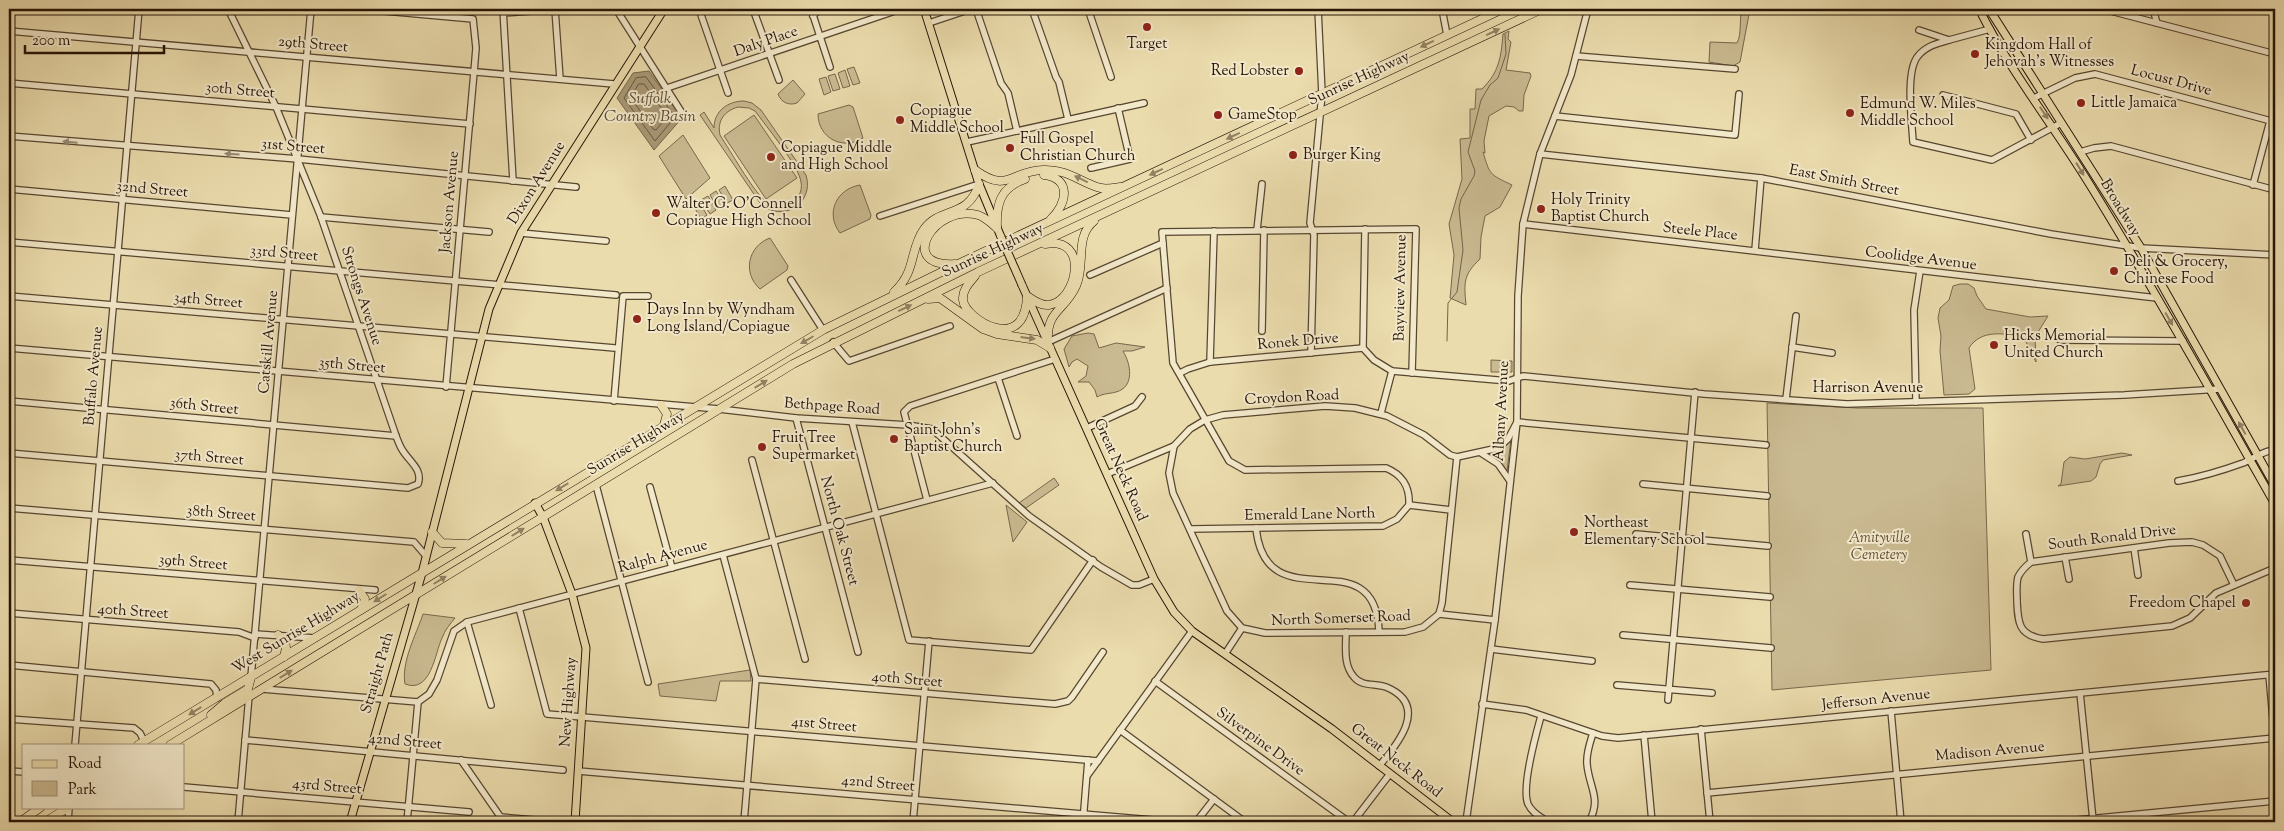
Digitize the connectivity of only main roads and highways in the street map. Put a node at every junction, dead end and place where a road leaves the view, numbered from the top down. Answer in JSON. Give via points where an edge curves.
{"nodes":[{"id":1,"x":664,"y":9,"type":"edge"},
{"id":2,"x":924,"y":9,"type":"edge"},
{"id":3,"x":1503,"y":9,"type":"edge"},
{"id":4,"x":1542,"y":9,"type":"edge"},
{"id":5,"x":1979,"y":9,"type":"edge"},
{"id":6,"x":1988,"y":9,"type":"edge"},
{"id":7,"x":975,"y":170,"type":"junction"},
{"id":8,"x":979,"y":184,"type":"junction"},
{"id":9,"x":1127,"y":186,"type":"junction"},
{"id":10,"x":1103,"y":214,"type":"junction"},
{"id":11,"x":1044,"y":224,"type":"junction"},
{"id":12,"x":997,"y":228,"type":"junction"},
{"id":13,"x":1037,"y":246,"type":"junction"},
{"id":14,"x":960,"y":263,"type":"junction"},
{"id":15,"x":978,"y":272,"type":"junction"},
{"id":16,"x":1027,"y":296,"type":"junction"},
{"id":17,"x":887,"y":298,"type":"junction"},
{"id":18,"x":921,"y":301,"type":"junction"},
{"id":19,"x":1049,"y":345,"type":"junction"},
{"id":20,"x":661,"y":405,"type":"road end"},
{"id":21,"x":664,"y":425,"type":"junction"},
{"id":22,"x":2275,"y":486,"type":"edge"},
{"id":23,"x":535,"y":503,"type":"junction"},
{"id":24,"x":2275,"y":504,"type":"edge"},
{"id":25,"x":543,"y":516,"type":"junction"},
{"id":26,"x":432,"y":532,"type":"junction"},
{"id":27,"x":468,"y":544,"type":"junction"},
{"id":28,"x":476,"y":558,"type":"joint"},
{"id":29,"x":422,"y":572,"type":"junction"},
{"id":30,"x":359,"y":590,"type":"road end"},
{"id":31,"x":414,"y":596,"type":"junction"},
{"id":32,"x":361,"y":610,"type":"junction"},
{"id":33,"x":278,"y":636,"type":"road end"},
{"id":34,"x":284,"y":657,"type":"junction"},
{"id":35,"x":252,"y":677,"type":"junction"},
{"id":36,"x":194,"y":730,"type":"junction"},
{"id":37,"x":141,"y":743,"type":"edge"},
{"id":38,"x":172,"y":744,"type":"edge"},
{"id":39,"x":40,"y":808,"type":"edge"},
{"id":40,"x":67,"y":808,"type":"edge"},
{"id":41,"x":20,"y":822,"type":"edge"},
{"id":42,"x":45,"y":822,"type":"edge"},
{"id":43,"x":350,"y":822,"type":"edge"},
{"id":44,"x":575,"y":822,"type":"edge"},
{"id":45,"x":1453,"y":822,"type":"edge"}],
"edges":[{"from":1,"to":26,"type":"main road","name":"Dixon Avenue","via":[[521,233],[488,309]]},
{"from":2,"to":7,"type":"main road","name":"Great Neck Road"},
{"from":3,"to":9,"type":"highway","name":"Sunrise Highway","one_way":true},
{"from":10,"to":4,"type":"highway","name":"Sunrise Highway","one_way":true},
{"from":5,"to":24,"type":"main road","name":"Broadway","one_way":true,"via":[[2127,246]]},
{"from":22,"to":6,"type":"main road","name":"Broadway","one_way":true,"via":[[2140,248]]},
{"from":7,"to":8,"type":"main road","name":"Great Neck Road"},
{"from":9,"to":7,"type":"highway","one_way":true,"via":[[1104,189],[1060,171],[1042,170],[997,182],[988,180]]},
{"from":8,"to":12,"type":"main road","name":"Great Neck Road"},
{"from":8,"to":17,"type":"highway","via":[[971,202],[933,220],[924,229],[910,273]]},
{"from":9,"to":11,"type":"highway","name":"Sunrise Highway"},
{"from":10,"to":13,"type":"highway","name":"Sunrise Highway"},
{"from":10,"to":19,"type":"highway","via":[[1084,232],[1076,286],[1049,321]]},
{"from":11,"to":12,"type":"highway","via":[[1057,213],[1065,199],[1059,181],[1043,175],[1020,181],[1007,190],[999,200]]},
{"from":11,"to":14,"type":"highway","name":"Sunrise Highway"},
{"from":12,"to":14,"type":"highway","via":[[981,215],[971,214],[936,225],[924,243],[926,253],[940,263]]},
{"from":12,"to":16,"type":"main road","name":"Great Neck Road","bridge":true},
{"from":13,"to":15,"type":"highway","name":"Sunrise Highway"},
{"from":13,"to":16,"type":"highway","via":[[1051,243],[1070,249],[1075,270],[1072,283],[1055,303],[1037,303]]},
{"from":14,"to":17,"type":"highway","name":"Sunrise Highway"},
{"from":15,"to":16,"type":"highway","via":[[964,292],[963,300],[966,309],[984,323],[1007,330],[1017,326],[1026,310]]},
{"from":15,"to":18,"type":"highway","name":"Sunrise Highway"},
{"from":16,"to":19,"type":"main road","name":"Great Neck Road"},
{"from":17,"to":21,"type":"highway","name":"Sunrise Highway","one_way":true,"via":[[823,330]]},
{"from":18,"to":19,"type":"highway","one_way":true,"via":[[940,298],[983,329]]},
{"from":25,"to":18,"type":"highway","name":"Sunrise Highway","one_way":true,"via":[[793,364]]},
{"from":19,"to":45,"type":"main road","name":"Great Neck Road","via":[[1154,579],[1174,612],[1192,631],[1332,729]]},
{"from":20,"to":21,"type":"highway","via":[[667,414]]},
{"from":21,"to":23,"type":"highway","name":"Sunrise Highway","one_way":true},
{"from":23,"to":25,"type":"main road","name":"New Highway"},
{"from":23,"to":27,"type":"highway","name":"Sunrise Highway"},
{"from":28,"to":25,"type":"highway","name":"Sunrise Highway","one_way":true},
{"from":25,"to":44,"type":"main road","name":"New Highway","via":[[572,594],[586,648]]},
{"from":26,"to":27,"type":"highway","via":[[442,543]]},
{"from":26,"to":29,"type":"main road","name":"Straight Path"},
{"from":27,"to":29,"type":"highway","name":"West Sunrise Highway"},
{"from":31,"to":28,"type":"highway","name":"West Sunrise Highway","one_way":true},
{"from":29,"to":31,"type":"main road","name":"Straight Path"},
{"from":29,"to":32,"type":"highway","name":"West Sunrise Highway","one_way":true},
{"from":30,"to":32,"type":"highway","via":[[365,598]]},
{"from":36,"to":31,"type":"highway","name":"West Sunrise Highway","one_way":true},
{"from":31,"to":43,"type":"main road","name":"Straight Path"},
{"from":32,"to":34,"type":"highway","name":"West Sunrise Highway"},
{"from":33,"to":34,"type":"highway","via":[[285,640]]},
{"from":34,"to":35,"type":"highway","name":"West Sunrise Highway"},
{"from":35,"to":36,"type":"highway","via":[[248,689],[225,703]]},
{"from":35,"to":37,"type":"highway","name":"West Sunrise Highway","one_way":true},
{"from":36,"to":38,"type":"highway","name":"West Sunrise Highway"},
{"from":39,"to":41,"type":"highway"},
{"from":40,"to":42,"type":"highway"}]}
